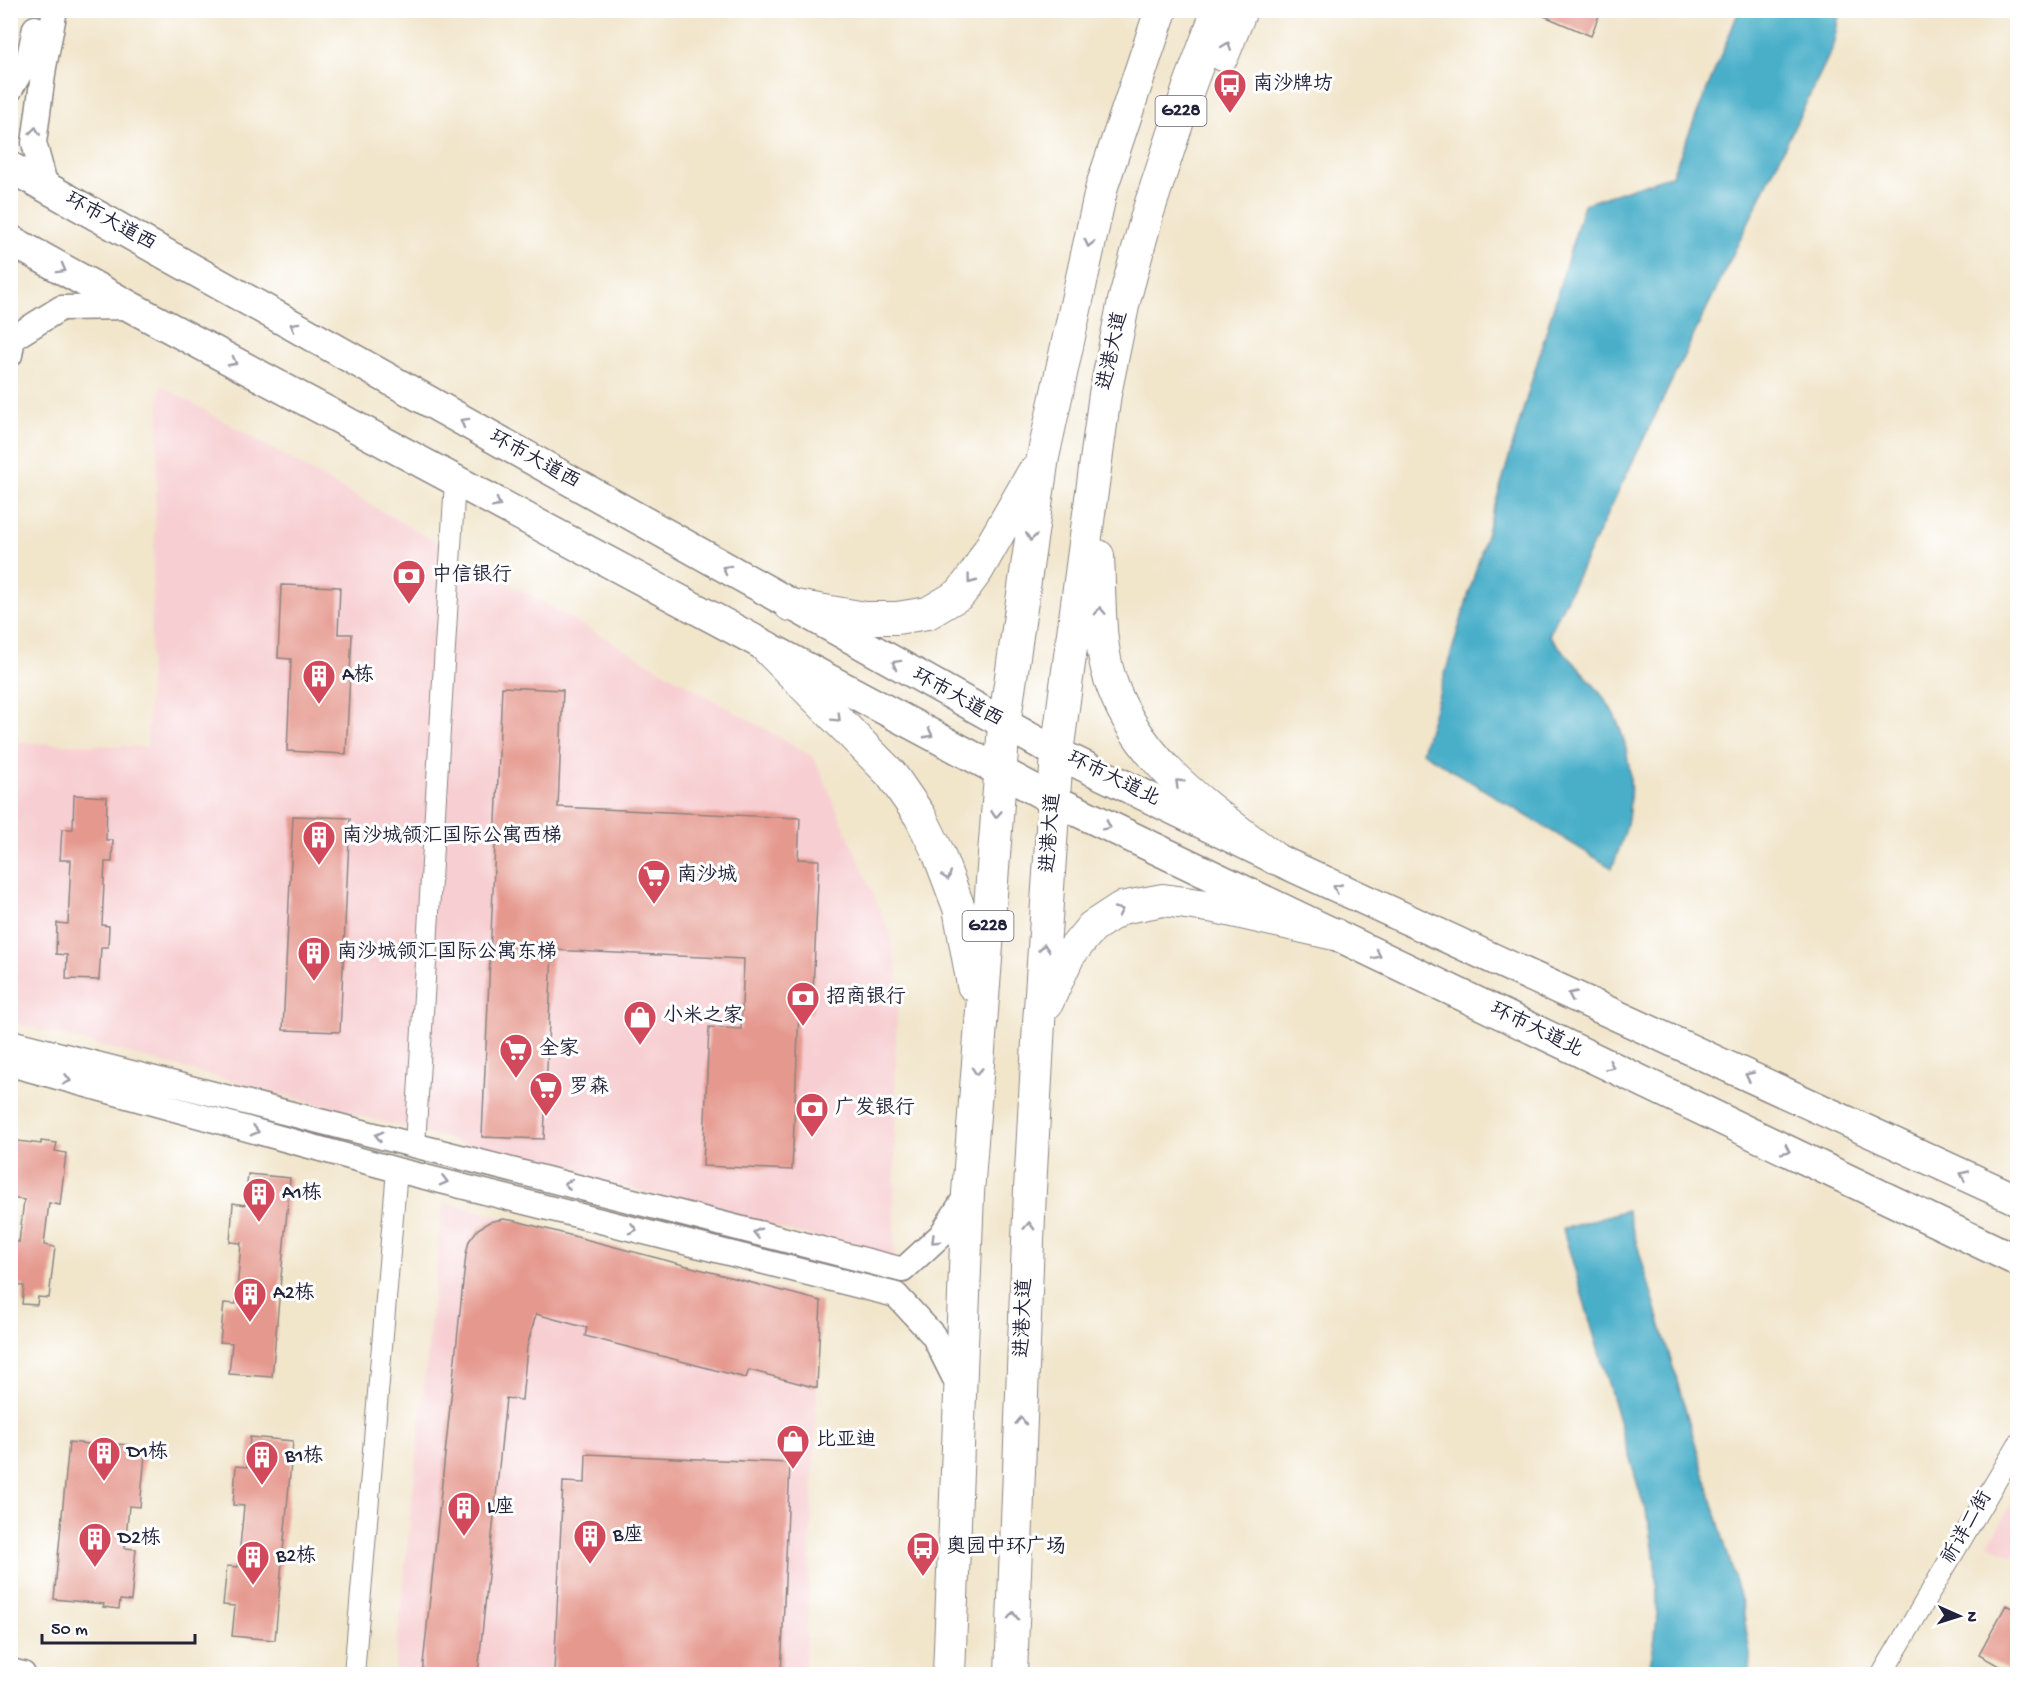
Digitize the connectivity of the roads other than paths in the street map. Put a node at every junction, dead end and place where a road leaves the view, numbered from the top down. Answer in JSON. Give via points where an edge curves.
{"nodes":[{"id":1,"x":38,"y":10,"type":"edge"},
{"id":2,"x":55,"y":10,"type":"edge"},
{"id":3,"x":1140,"y":10,"type":"edge"},
{"id":4,"x":1161,"y":10,"type":"edge"},
{"id":5,"x":1218,"y":10,"type":"edge"},
{"id":6,"x":1241,"y":10,"type":"edge"},
{"id":7,"x":10,"y":90,"type":"edge"},
{"id":8,"x":10,"y":167,"type":"edge"},
{"id":9,"x":1102,"y":186,"type":"junction"},
{"id":10,"x":46,"y":187,"type":"junction"},
{"id":11,"x":1148,"y":212,"type":"junction"},
{"id":12,"x":10,"y":240,"type":"edge"},
{"id":13,"x":131,"y":307,"type":"junction"},
{"id":14,"x":1067,"y":346,"type":"junction"},
{"id":15,"x":10,"y":355,"type":"edge"},
{"id":16,"x":1107,"y":383,"type":"junction"},
{"id":17,"x":1043,"y":457,"type":"junction"},
{"id":18,"x":1094,"y":468,"type":"junction"},
{"id":19,"x":455,"y":481,"type":"junction"},
{"id":20,"x":778,"y":598,"type":"junction"},
{"id":21,"x":755,"y":642,"type":"junction"},
{"id":22,"x":1004,"y":725,"type":"junction"},
{"id":23,"x":1058,"y":753,"type":"junction"},
{"id":24,"x":1000,"y":772,"type":"junction"},
{"id":25,"x":1054,"y":800,"type":"junction"},
{"id":26,"x":1274,"y":858,"type":"junction"},
{"id":27,"x":1334,"y":934,"type":"junction"},
{"id":28,"x":1039,"y":1023,"type":"junction"},
{"id":29,"x":981,"y":1027,"type":"junction"},
{"id":30,"x":10,"y":1042,"type":"edge"},
{"id":31,"x":10,"y":1064,"type":"edge"},
{"id":32,"x":416,"y":1145,"type":"junction"},
{"id":33,"x":397,"y":1170,"type":"junction"},
{"id":34,"x":968,"y":1193,"type":"junction"},
{"id":35,"x":2018,"y":1200,"type":"edge"},
{"id":36,"x":2018,"y":1261,"type":"edge"},
{"id":37,"x":960,"y":1389,"type":"junction"},
{"id":38,"x":2018,"y":1444,"type":"edge"},
{"id":39,"x":10,"y":1671,"type":"edge"},
{"id":40,"x":23,"y":1674,"type":"edge"},
{"id":41,"x":354,"y":1674,"type":"edge"},
{"id":42,"x":949,"y":1674,"type":"edge"},
{"id":43,"x":1011,"y":1674,"type":"edge"},
{"id":44,"x":1882,"y":1674,"type":"edge"}],
"edges":[{"from":1,"to":7,"type":"street","via":[[29,57]]},
{"from":10,"to":2,"type":"street","one_way":true,"via":[[34,143]]},
{"from":3,"to":9,"type":"highway","via":[[1120,79]]},
{"from":4,"to":9,"type":"highway","number":"G228"},
{"from":5,"to":11,"type":"highway","name":"进港大道","number":"G228"},
{"from":11,"to":6,"type":"highway","one_way":true,"via":[[1189,147]]},
{"from":8,"to":10,"type":"main road","name":"环市大道西"},
{"from":9,"to":14,"type":"highway","number":"G228","one_way":true},
{"from":20,"to":10,"type":"main road","name":"环市大道西","one_way":true},
{"from":11,"to":16,"type":"highway","name":"进港大道","number":"G228"},
{"from":12,"to":13,"type":"main road","one_way":true},
{"from":13,"to":15,"type":"street","via":[[61,308],[13,338]]},
{"from":13,"to":19,"type":"main road","one_way":true},
{"from":14,"to":16,"type":"highway","via":[[1076,373]]},
{"from":14,"to":17,"type":"highway","number":"G228"},
{"from":16,"to":18,"type":"highway","name":"进港大道","number":"G228"},
{"from":17,"to":20,"type":"highway","one_way":true,"via":[[978,571],[960,594],[928,613],[865,618]]},
{"from":17,"to":22,"type":"highway","number":"G228","one_way":true},
{"from":18,"to":23,"type":"highway","name":"进港大道","number":"G228"},
{"from":26,"to":18,"type":"highway","one_way":true,"via":[[1155,760],[1126,718],[1110,677],[1101,627]]},
{"from":19,"to":21,"type":"main road","one_way":true},
{"from":19,"to":32,"type":"street"},
{"from":20,"to":21,"type":"main road"},
{"from":22,"to":20,"type":"main road","name":"环市大道西","one_way":true},
{"from":21,"to":24,"type":"main road","one_way":true},
{"from":21,"to":29,"type":"highway","one_way":true,"via":[[891,774],[920,816],[958,908]]},
{"from":22,"to":23,"type":"main road","name":"环市大道西"},
{"from":22,"to":24,"type":"highway","number":"G228"},
{"from":23,"to":25,"type":"highway","name":"进港大道","number":"G228"},
{"from":23,"to":26,"type":"main road","name":"环市大道北"},
{"from":24,"to":25,"type":"main road"},
{"from":24,"to":29,"type":"highway","number":"G228","one_way":true},
{"from":25,"to":27,"type":"main road","name":"环市大道北","one_way":true},
{"from":28,"to":25,"type":"highway","name":"进港大道","number":"G228","one_way":true},
{"from":35,"to":26,"type":"main road","name":"环市大道北","one_way":true},
{"from":28,"to":27,"type":"highway","one_way":true,"via":[[1069,955],[1092,927],[1121,908],[1163,900],[1215,907]]},
{"from":27,"to":36,"type":"main road","name":"环市大道北","one_way":true},
{"from":43,"to":28,"type":"highway","name":"进港大道","number":"G228","one_way":true},
{"from":29,"to":34,"type":"highway","number":"G228","one_way":true},
{"from":32,"to":30,"type":"street","one_way":true},
{"from":31,"to":33,"type":"street","one_way":true},
{"from":34,"to":32,"type":"street","one_way":true,"via":[[941,1236],[903,1270]]},
{"from":33,"to":37,"type":"street","one_way":true,"via":[[896,1295],[933,1335]]},
{"from":33,"to":41,"type":"street"},
{"from":34,"to":37,"type":"highway","number":"G228"},
{"from":37,"to":42,"type":"highway","number":"G228"},
{"from":38,"to":44,"type":"street","name":"祈详二街"},
{"from":39,"to":40,"type":"street"}]}
